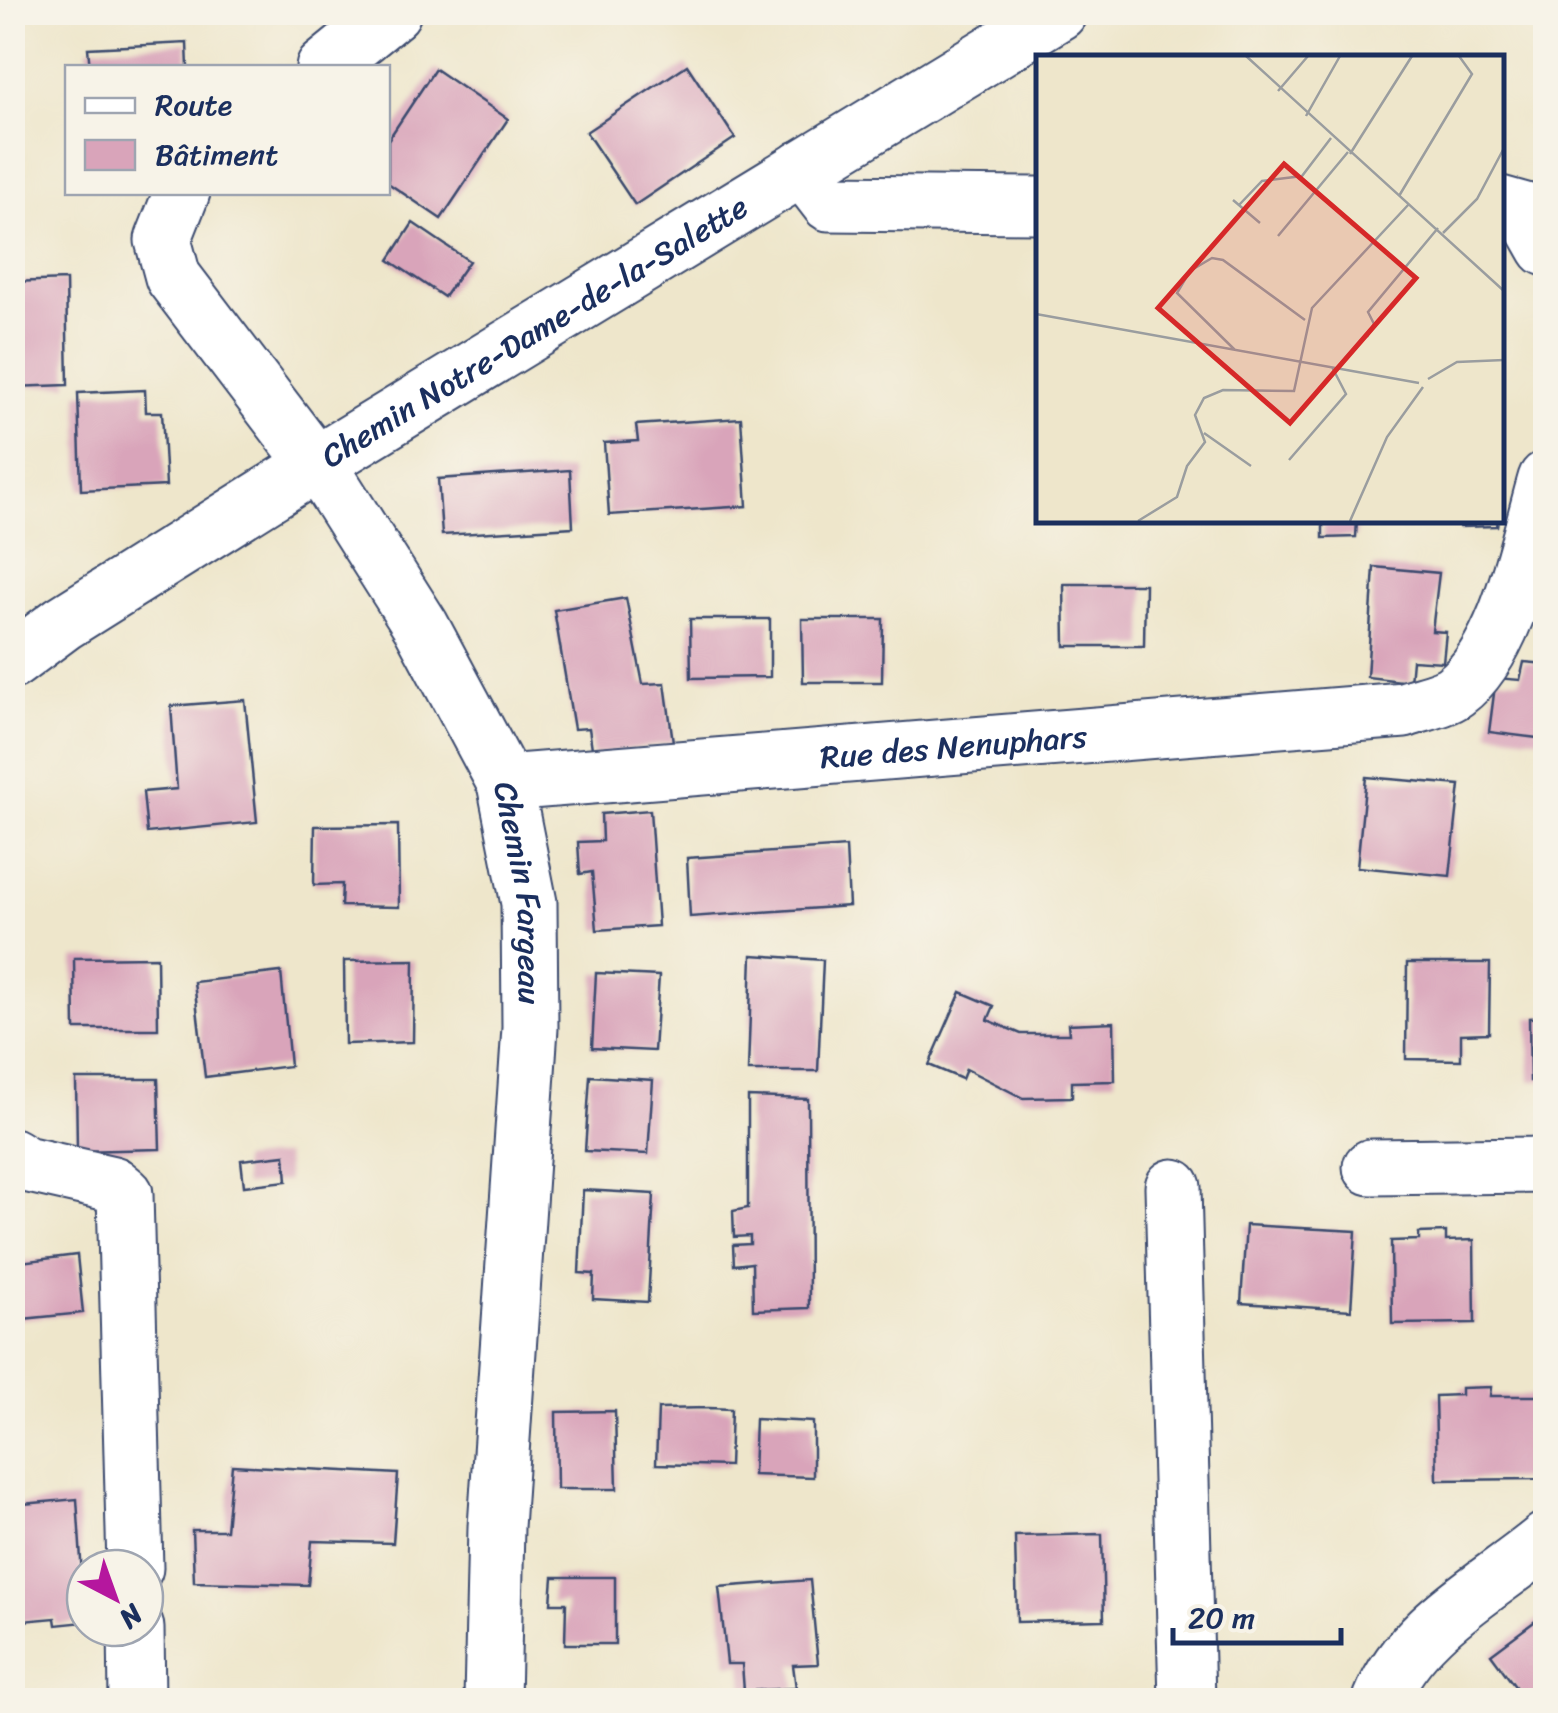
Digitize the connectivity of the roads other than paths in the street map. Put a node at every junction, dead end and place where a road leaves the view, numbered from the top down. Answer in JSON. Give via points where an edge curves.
{"nodes":[{"id":1,"x":393,"y":12,"type":"edge"},
{"id":2,"x":1060,"y":12,"type":"edge"},
{"id":3,"x":328,"y":65,"type":"edge"},
{"id":4,"x":802,"y":168,"type":"junction"},
{"id":5,"x":181,"y":195,"type":"edge"},
{"id":6,"x":1036,"y":205,"type":"edge"},
{"id":7,"x":1503,"y":205,"type":"edge"},
{"id":8,"x":1546,"y":248,"type":"edge"},
{"id":9,"x":313,"y":466,"type":"junction"},
{"id":10,"x":1546,"y":479,"type":"edge"},
{"id":11,"x":38,"y":621,"type":"edge"},
{"id":12,"x":12,"y":660,"type":"edge"},
{"id":13,"x":505,"y":783,"type":"junction"},
{"id":14,"x":12,"y":1156,"type":"edge"},
{"id":15,"x":1546,"y":1166,"type":"edge"},
{"id":16,"x":1371,"y":1167,"type":"dead end"},
{"id":17,"x":1173,"y":1187,"type":"dead end"},
{"id":18,"x":1546,"y":1540,"type":"edge"},
{"id":19,"x":134,"y":1548,"type":"edge"},
{"id":20,"x":136,"y":1648,"type":"edge"},
{"id":21,"x":137,"y":1700,"type":"edge"},
{"id":22,"x":492,"y":1700,"type":"edge"},
{"id":23,"x":1186,"y":1700,"type":"edge"},
{"id":24,"x":1381,"y":1700,"type":"edge"}],
"edges":[{"from":1,"to":3,"type":"street"},
{"from":2,"to":4,"type":"street","name":"Chemin Notre-Dame-de-la-Salette"},
{"from":4,"to":6,"type":"street","via":[[830,203]]},
{"from":4,"to":9,"type":"street","name":"Chemin Notre-Dame-de-la-Salette"},
{"from":5,"to":9,"type":"street","name":"Chemin Fargeau","via":[[163,240],[173,277]]},
{"from":7,"to":8,"type":"street","via":[[1526,211]]},
{"from":9,"to":11,"type":"street","name":"Chemin Notre-Dame-de-la-Salette"},
{"from":9,"to":13,"type":"street","name":"Chemin Fargeau","via":[[422,626]]},
{"from":10,"to":13,"type":"street","name":"Rue des Nenuphars","via":[[1511,600],[1487,652],[1455,691],[1404,710]]},
{"from":11,"to":12,"type":"street","name":"Chemin Notre-Dame-de-la-Salette"},
{"from":13,"to":22,"type":"street","name":"Chemin Fargeau","via":[[529,903],[530,1028],[496,1527]]},
{"from":14,"to":19,"type":"street","via":[[114,1184],[125,1194]]},
{"from":15,"to":16,"type":"street"},
{"from":17,"to":23,"type":"street"},
{"from":18,"to":24,"type":"street","via":[[1438,1622],[1406,1656]]},
{"from":20,"to":21,"type":"street"}]}
